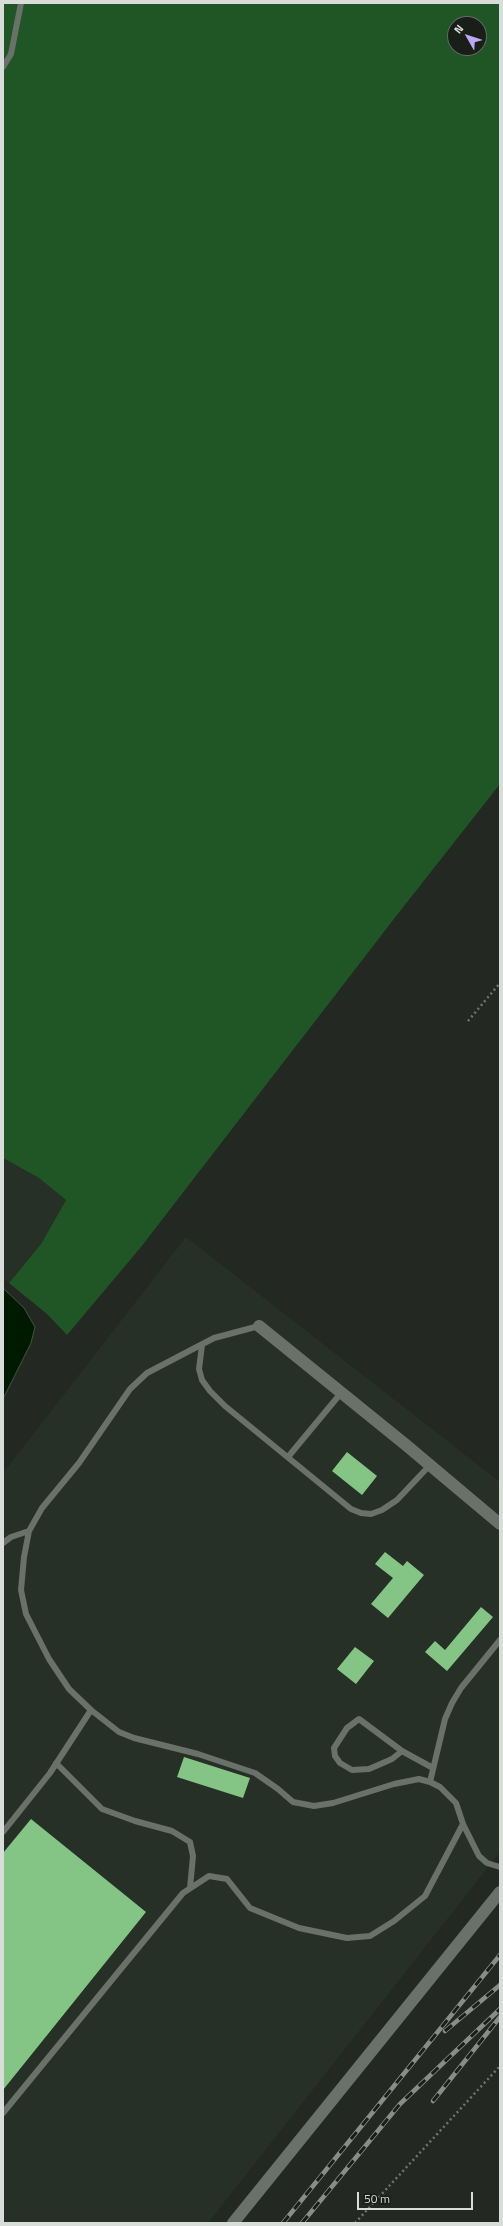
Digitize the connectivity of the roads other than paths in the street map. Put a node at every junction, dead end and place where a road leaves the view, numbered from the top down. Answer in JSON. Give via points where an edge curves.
{"nodes":[{"id":1,"x":21,"y":3,"type":"edge"},
{"id":2,"x":3,"y":67,"type":"edge"},
{"id":3,"x":259,"y":1326,"type":"joint"},
{"id":4,"x":202,"y":1345,"type":"junction"},
{"id":5,"x":341,"y":1393,"type":"junction"},
{"id":6,"x":288,"y":1458,"type":"junction"},
{"id":7,"x":430,"y":1466,"type":"junction"},
{"id":8,"x":500,"y":1524,"type":"edge"},
{"id":9,"x":29,"y":1531,"type":"junction"},
{"id":10,"x":3,"y":1543,"type":"edge"},
{"id":11,"x":500,"y":1640,"type":"edge"},
{"id":12,"x":91,"y":1710,"type":"junction"},
{"id":13,"x":402,"y":1750,"type":"junction"},
{"id":14,"x":56,"y":1763,"type":"junction"},
{"id":15,"x":433,"y":1768,"type":"junction"},
{"id":16,"x":430,"y":1782,"type":"junction"},
{"id":17,"x":463,"y":1824,"type":"junction"},
{"id":18,"x":3,"y":1832,"type":"edge"},
{"id":19,"x":500,"y":1866,"type":"edge"},
{"id":20,"x":190,"y":1888,"type":"junction"},
{"id":21,"x":500,"y":1892,"type":"edge"},
{"id":22,"x":3,"y":2113,"type":"edge"},
{"id":23,"x":233,"y":2223,"type":"edge"}],
"edges":[{"from":1,"to":2,"type":"lane","via":[[11,54]]},
{"from":3,"to":4,"type":"lane","via":[[214,1338]]},
{"from":3,"to":5,"type":"street"},
{"from":4,"to":6,"type":"lane","via":[[199,1369],[202,1380],[210,1391]]},
{"from":4,"to":9,"type":"lane","via":[[146,1373],[130,1389],[79,1464],[42,1508]]},
{"from":5,"to":6,"type":"lane"},
{"from":5,"to":7,"type":"street"},
{"from":6,"to":7,"type":"lane","via":[[351,1509],[361,1514],[382,1510],[397,1500]]},
{"from":7,"to":8,"type":"street"},
{"from":9,"to":10,"type":"lane","via":[[11,1537]]},
{"from":9,"to":12,"type":"lane","via":[[21,1590],[26,1614],[49,1659],[69,1689]]},
{"from":11,"to":15,"type":"lane","via":[[452,1703],[445,1719]]},
{"from":12,"to":14,"type":"lane"},
{"from":12,"to":16,"type":"lane","via":[[119,1732],[134,1738],[198,1754],[255,1774],[293,1802],[314,1806],[333,1803],[394,1784],[419,1779]]},
{"from":13,"to":13,"type":"lane","via":[[359,1719],[347,1728],[334,1748],[335,1756],[340,1763],[352,1770],[369,1769],[392,1759]]},
{"from":13,"to":15,"type":"lane"},
{"from":14,"to":18,"type":"lane"},
{"from":14,"to":20,"type":"lane","via":[[102,1809],[172,1831],[190,1842],[193,1856]]},
{"from":15,"to":16,"type":"lane"},
{"from":16,"to":17,"type":"lane","via":[[440,1786],[456,1803]]},
{"from":17,"to":19,"type":"lane","via":[[479,1856],[487,1863]]},
{"from":17,"to":20,"type":"lane","via":[[425,1896],[370,1936],[347,1938],[292,1925],[250,1908],[227,1879],[209,1876]]},
{"from":20,"to":22,"type":"lane","via":[[183,1893]]},
{"from":21,"to":23,"type":"street"}]}
